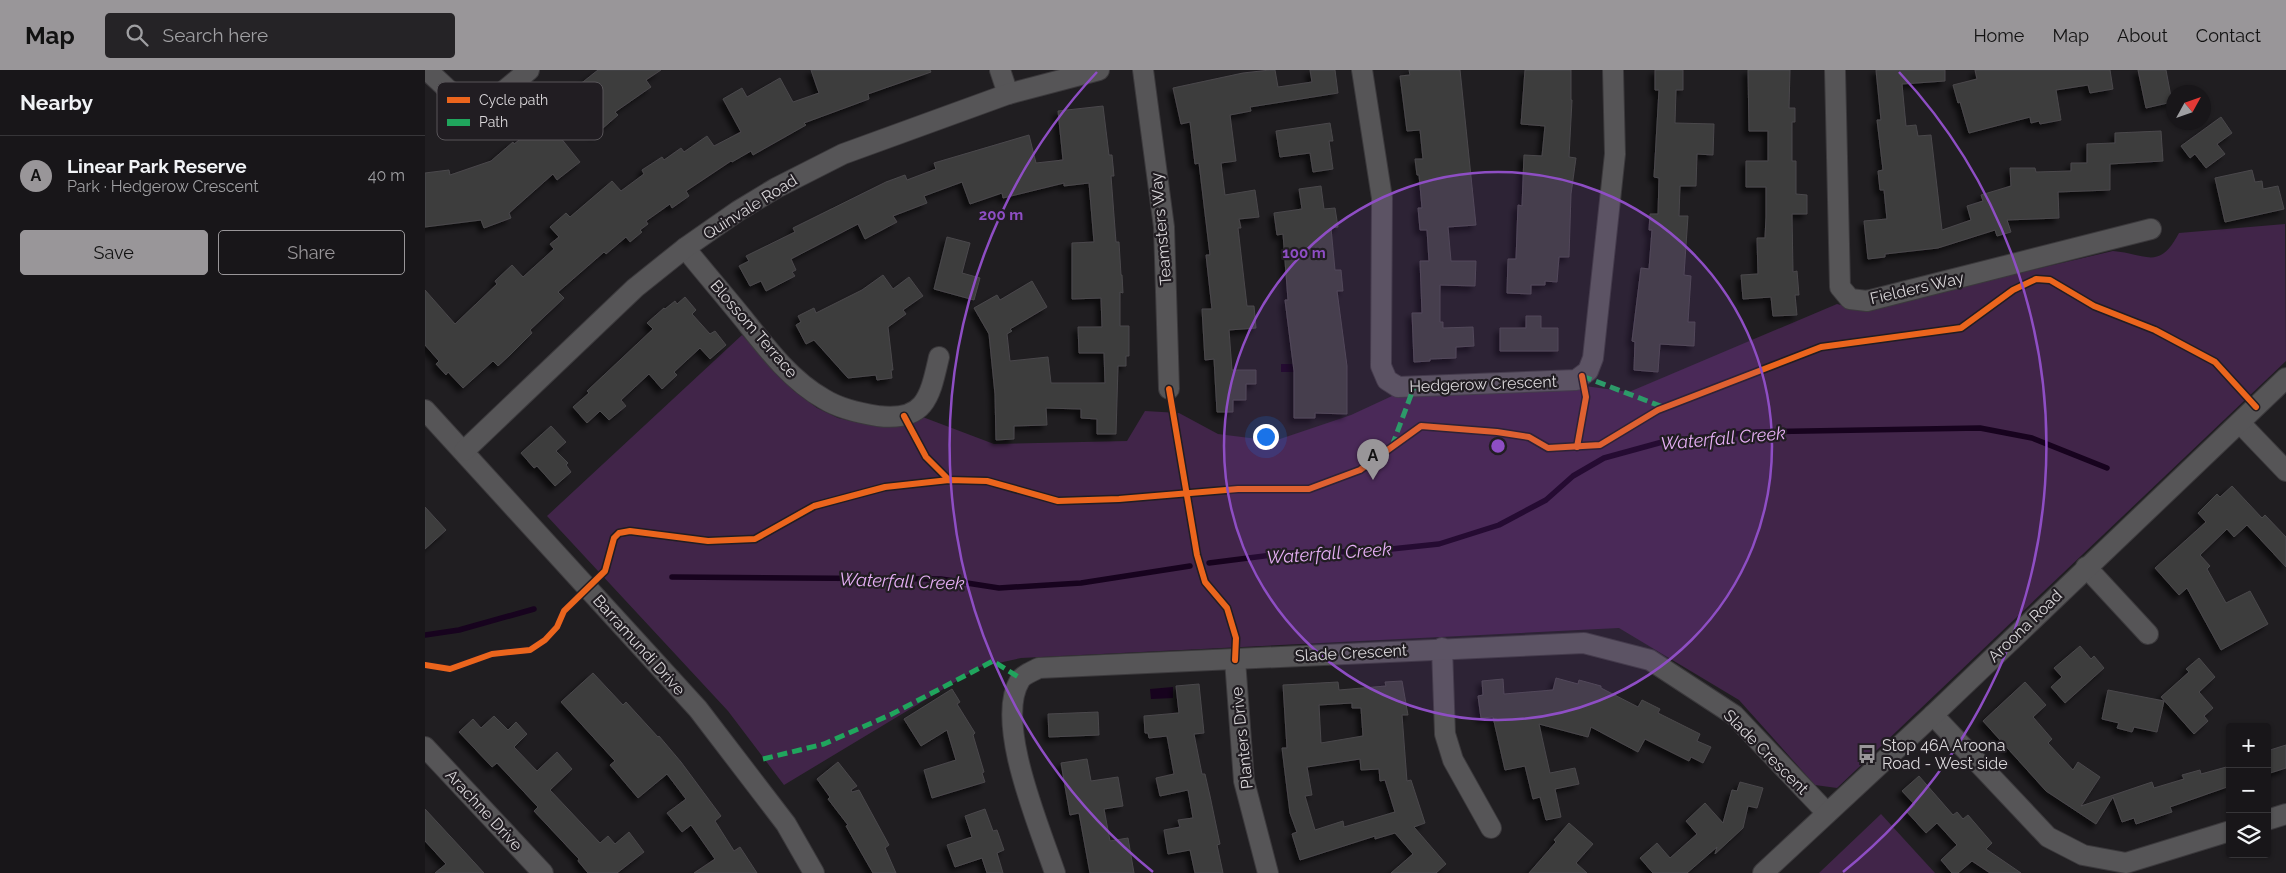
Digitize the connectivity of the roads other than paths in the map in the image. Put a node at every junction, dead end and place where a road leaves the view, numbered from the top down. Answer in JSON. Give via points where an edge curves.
{"nodes":[{"id":1,"x":427,"y":70,"type":"edge"},
{"id":2,"x":529,"y":70,"type":"edge"},
{"id":3,"x":1001,"y":70,"type":"edge"},
{"id":4,"x":1099,"y":70,"type":"edge"},
{"id":5,"x":1143,"y":70,"type":"edge"},
{"id":6,"x":1362,"y":70,"type":"edge"},
{"id":7,"x":1613,"y":70,"type":"edge"},
{"id":8,"x":1835,"y":70,"type":"edge"},
{"id":9,"x":440,"y":82,"type":"edge"},
{"id":10,"x":515,"y":82,"type":"edge"},
{"id":11,"x":1008,"y":94,"type":"junction"},
{"id":12,"x":2151,"y":229,"type":"dead end"},
{"id":13,"x":685,"y":248,"type":"junction"},
{"id":14,"x":939,"y":357,"type":"dead end"},
{"id":15,"x":2286,"y":378,"type":"edge"},
{"id":16,"x":1169,"y":389,"type":"dead end"},
{"id":17,"x":425,"y":410,"type":"edge"},
{"id":18,"x":2240,"y":423,"type":"junction"},
{"id":19,"x":464,"y":450,"type":"junction"},
{"id":20,"x":2286,"y":471,"type":"edge"},
{"id":21,"x":2086,"y":567,"type":"junction"},
{"id":22,"x":2148,"y":634,"type":"dead end"},
{"id":23,"x":1442,"y":648,"type":"junction"},
{"id":24,"x":1235,"y":660,"type":"junction"},
{"id":25,"x":1933,"y":715,"type":"junction"},
{"id":26,"x":425,"y":747,"type":"edge"},
{"id":27,"x":1827,"y":814,"type":"junction"},
{"id":28,"x":2286,"y":814,"type":"edge"},
{"id":29,"x":2271,"y":819,"type":"edge"},
{"id":30,"x":1491,"y":828,"type":"dead end"},
{"id":31,"x":2226,"y":832,"type":"edge"},
{"id":32,"x":543,"y":873,"type":"edge"},
{"id":33,"x":813,"y":873,"type":"edge"},
{"id":34,"x":1055,"y":873,"type":"edge"},
{"id":35,"x":1268,"y":873,"type":"edge"},
{"id":36,"x":1763,"y":873,"type":"edge"}],
"edges":[{"from":1,"to":9,"type":"street"},
{"from":2,"to":10,"type":"street"},
{"from":3,"to":11,"type":"street"},
{"from":4,"to":11,"type":"street","name":"Quinvale Road"},
{"from":5,"to":16,"type":"street","name":"Teamsters Way","via":[[1164,227]]},
{"from":6,"to":7,"type":"street","name":"Hedgerow Crescent","via":[[1382,198],[1381,366],[1387,380],[1398,388],[1576,380],[1588,371],[1593,358],[1615,154]]},
{"from":8,"to":12,"type":"street","name":"Fielders Way","via":[[1840,287],[1850,298],[1867,301]]},
{"from":11,"to":13,"type":"street","name":"Quinvale Road","via":[[843,154],[776,188]]},
{"from":13,"to":14,"type":"street","name":"Blossom Terrace","via":[[780,362],[807,388],[845,410],[889,417],[904,416],[919,408],[931,393]]},
{"from":13,"to":19,"type":"street","name":"Quinvale Road","via":[[635,288]]},
{"from":15,"to":18,"type":"street","name":"Aroona Road"},
{"from":17,"to":19,"type":"street","name":"Barramundi Drive"},
{"from":18,"to":20,"type":"street"},
{"from":18,"to":21,"type":"street","name":"Aroona Road"},
{"from":19,"to":33,"type":"street","name":"Barramundi Drive","via":[[698,709],[786,824]]},
{"from":21,"to":22,"type":"street"},
{"from":21,"to":25,"type":"street","name":"Aroona Road"},
{"from":23,"to":24,"type":"street","name":"Slade Crescent"},
{"from":23,"to":27,"type":"street","name":"Slade Crescent","via":[[1583,643],[1650,660],[1734,714]]},
{"from":23,"to":30,"type":"street","via":[[1445,734],[1453,760]]},
{"from":24,"to":34,"type":"street","name":"Slade Crescent","via":[[1039,668],[1020,678],[1011,701],[1015,750]]},
{"from":24,"to":35,"type":"street","name":"Planters Drive","via":[[1244,781]]},
{"from":25,"to":27,"type":"street","name":"Aroona Road"},
{"from":25,"to":31,"type":"street","via":[[2048,837],[2083,855],[2126,863]]},
{"from":26,"to":32,"type":"street","name":"Arachne Drive"},
{"from":27,"to":36,"type":"street","name":"Aroona Road"},
{"from":28,"to":29,"type":"street"}]}
